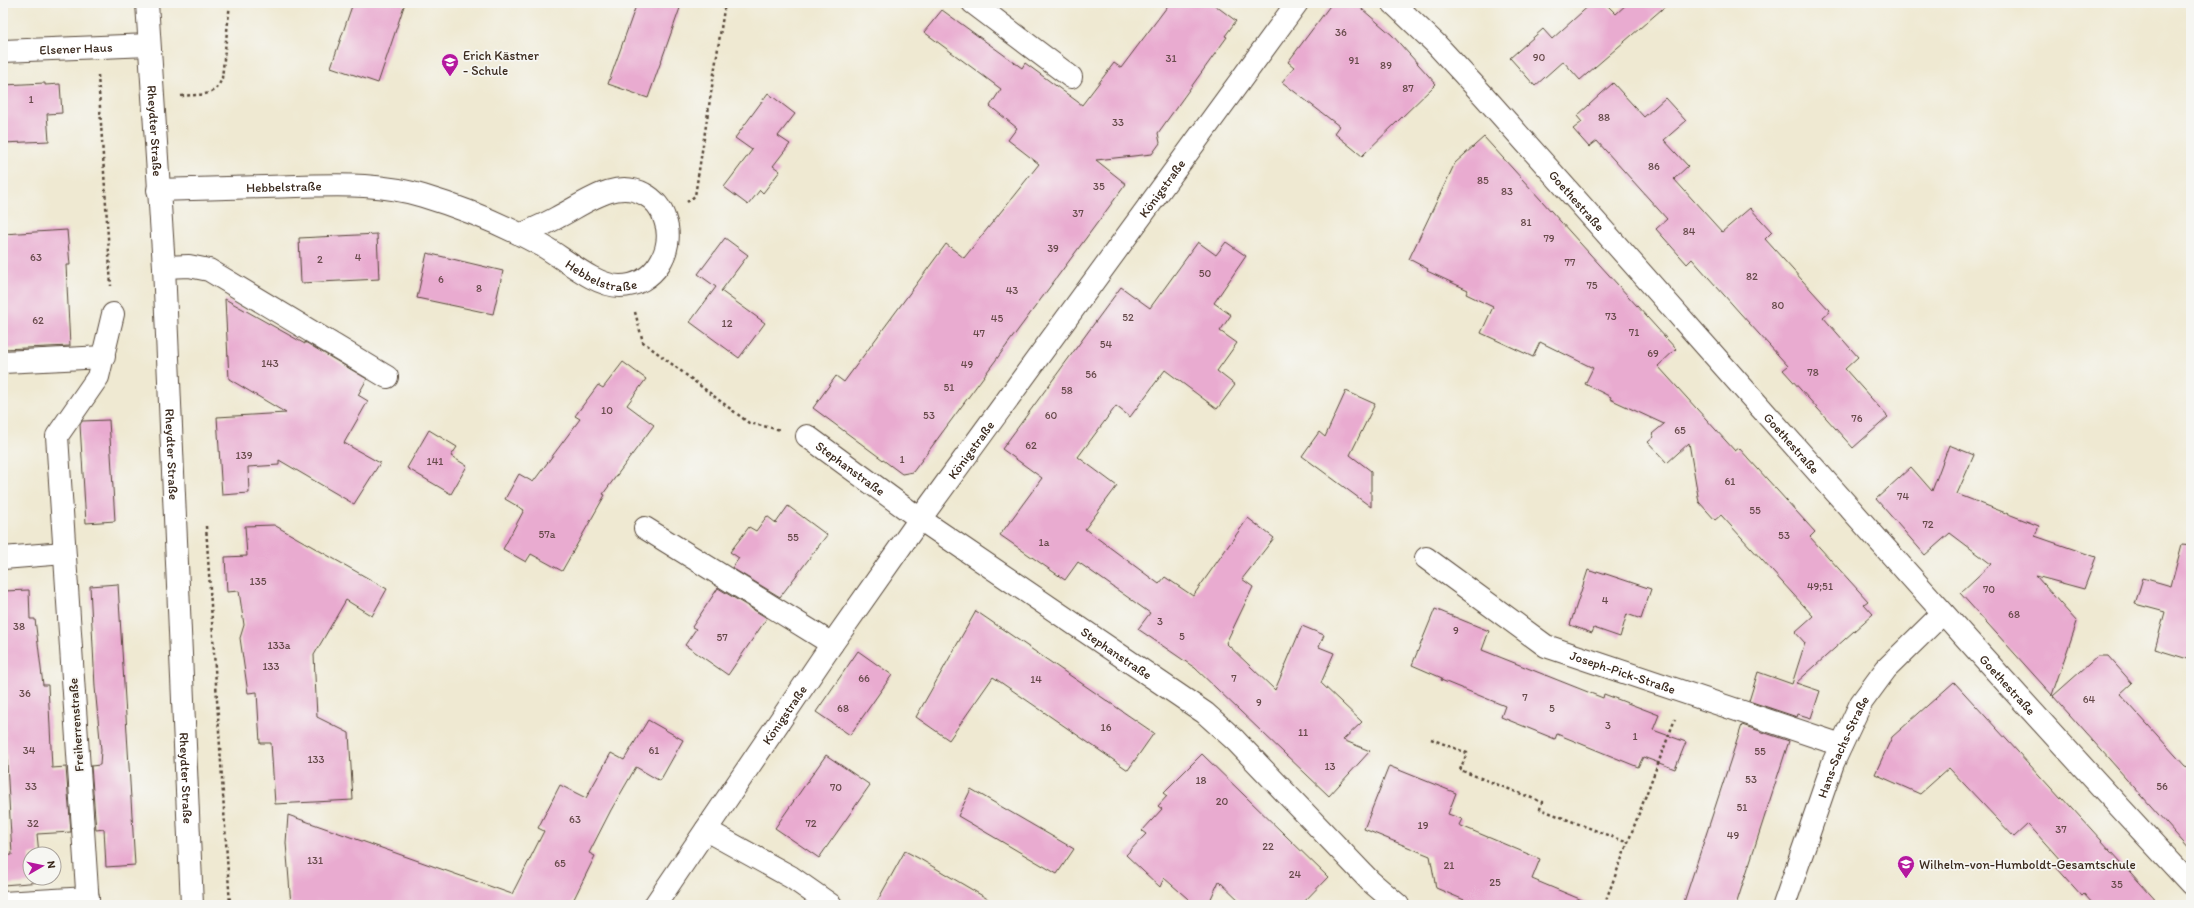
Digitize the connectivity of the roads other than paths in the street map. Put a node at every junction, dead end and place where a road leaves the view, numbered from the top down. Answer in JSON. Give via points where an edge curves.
{"nodes":[{"id":1,"x":147,"y":3,"type":"edge"},
{"id":2,"x":972,"y":3,"type":"edge"},
{"id":3,"x":1297,"y":3,"type":"edge"},
{"id":4,"x":1392,"y":3,"type":"edge"},
{"id":5,"x":149,"y":45,"type":"junction"},
{"id":6,"x":3,"y":52,"type":"edge"},
{"id":7,"x":1071,"y":77,"type":"dead end"},
{"id":8,"x":158,"y":190,"type":"junction"},
{"id":9,"x":521,"y":235,"type":"junction"},
{"id":10,"x":164,"y":267,"type":"junction"},
{"id":11,"x":113,"y":314,"type":"road end"},
{"id":12,"x":104,"y":357,"type":"junction"},
{"id":13,"x":3,"y":362,"type":"edge"},
{"id":14,"x":387,"y":377,"type":"dead end"},
{"id":15,"x":806,"y":436,"type":"road end"},
{"id":16,"x":920,"y":519,"type":"junction"},
{"id":17,"x":645,"y":528,"type":"dead end"},
{"id":18,"x":64,"y":553,"type":"junction"},
{"id":19,"x":3,"y":558,"type":"edge"},
{"id":20,"x":1426,"y":558,"type":"dead end"},
{"id":21,"x":1943,"y":613,"type":"junction"},
{"id":22,"x":832,"y":644,"type":"junction"},
{"id":23,"x":1841,"y":745,"type":"junction"},
{"id":24,"x":706,"y":830,"type":"junction"},
{"id":25,"x":2191,"y":884,"type":"edge"},
{"id":26,"x":88,"y":901,"type":"edge"},
{"id":27,"x":3,"y":903,"type":"edge"},
{"id":28,"x":1390,"y":903,"type":"edge"},
{"id":29,"x":192,"y":905,"type":"edge"},
{"id":30,"x":655,"y":905,"type":"edge"},
{"id":31,"x":831,"y":905,"type":"edge"},
{"id":32,"x":1784,"y":905,"type":"edge"}],
"edges":[{"from":1,"to":5,"type":"street","name":"Rheydter Straße"},
{"from":2,"to":7,"type":"street"},
{"from":3,"to":16,"type":"street","name":"Königstraße"},
{"from":4,"to":21,"type":"street","name":"Goethestraße","via":[[1435,43],[1489,102]]},
{"from":5,"to":6,"type":"street","name":"Elsener Haus"},
{"from":5,"to":8,"type":"street","name":"Rheydter Straße"},
{"from":8,"to":9,"type":"street","name":"Hebbelstraße","via":[[323,185],[390,188],[436,200]]},
{"from":8,"to":10,"type":"street","name":"Rheydter Straße"},
{"from":9,"to":9,"type":"street","name":"Hebbelstraße","via":[[616,189],[638,191],[650,197],[664,217],[668,238],[662,260],[649,275],[629,285],[611,285],[596,279]]},
{"from":10,"to":14,"type":"street","via":[[189,266],[209,270]]},
{"from":10,"to":29,"type":"street","name":"Rheydter Straße"},
{"from":11,"to":12,"type":"street","name":"Freiherrenstraße"},
{"from":12,"to":13,"type":"street"},
{"from":12,"to":18,"type":"street","name":"Freiherrenstraße","via":[[98,377],[57,436]]},
{"from":15,"to":16,"type":"street","name":"Stephanstraße"},
{"from":16,"to":22,"type":"street","name":"Königstraße"},
{"from":16,"to":28,"type":"street","name":"Stephanstraße","via":[[1170,688],[1216,722]]},
{"from":17,"to":22,"type":"street"},
{"from":18,"to":19,"type":"street"},
{"from":18,"to":26,"type":"street","name":"Freiherrenstraße"},
{"from":20,"to":23,"type":"street","name":"Joseph-Pick-Straße","via":[[1546,646]]},
{"from":21,"to":23,"type":"street","name":"Hans-Sachs-Straße","via":[[1895,660],[1873,686],[1861,703]]},
{"from":21,"to":25,"type":"street","name":"Goethestraße"},
{"from":22,"to":24,"type":"street","name":"Königstraße"},
{"from":23,"to":32,"type":"street","name":"Hans-Sachs-Straße","via":[[1819,800]]},
{"from":24,"to":30,"type":"street","name":"Königstraße"},
{"from":24,"to":31,"type":"street","via":[[791,877]]},
{"from":26,"to":27,"type":"street","name":"Freiherrenstraße"}]}
